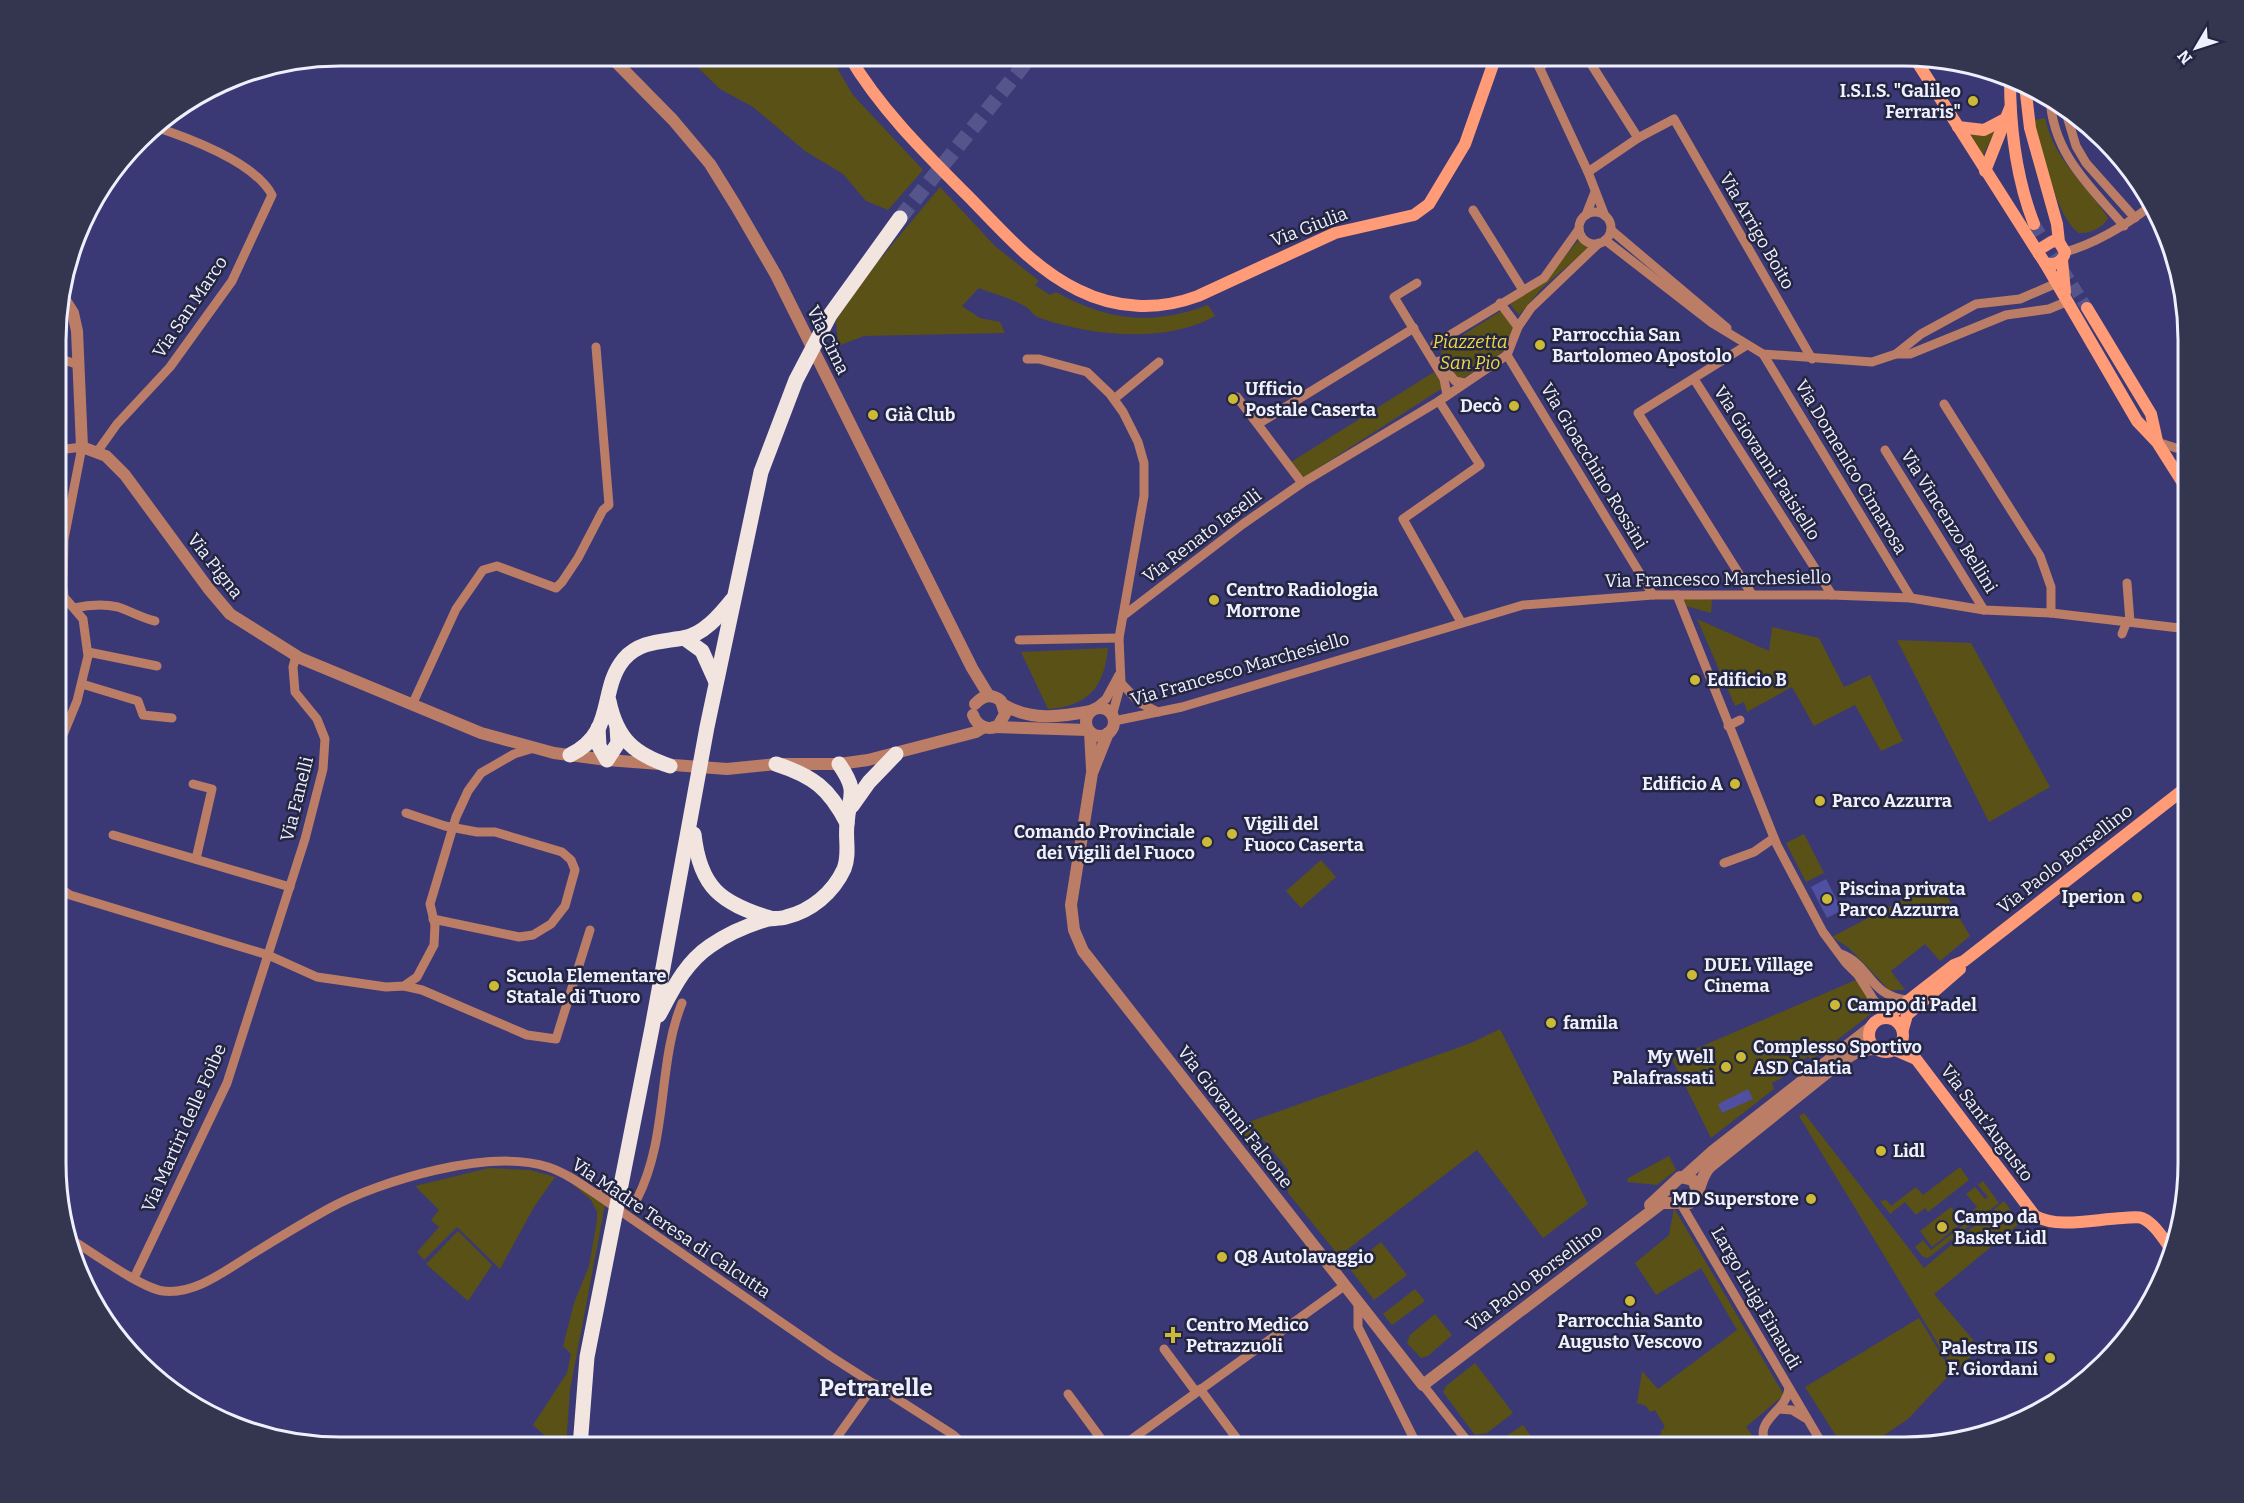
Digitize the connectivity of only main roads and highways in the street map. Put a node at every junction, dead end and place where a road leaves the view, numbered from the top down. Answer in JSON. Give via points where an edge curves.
{"nodes":[{"id":1,"x":855,"y":66,"type":"edge"},
{"id":2,"x":1492,"y":66,"type":"edge"},
{"id":3,"x":1920,"y":67,"type":"edge"},
{"id":4,"x":2010,"y":87,"type":"edge"},
{"id":5,"x":2026,"y":95,"type":"edge"},
{"id":6,"x":2010,"y":108,"type":"junction"},
{"id":7,"x":2003,"y":120,"type":"junction"},
{"id":8,"x":1958,"y":127,"type":"junction"},
{"id":9,"x":1985,"y":171,"type":"junction"},
{"id":10,"x":900,"y":218,"type":"tunnel mouth"},
{"id":11,"x":2034,"y":224,"type":"tunnel mouth"},
{"id":12,"x":2062,"y":251,"type":"junction"},
{"id":13,"x":2042,"y":258,"type":"junction"},
{"id":14,"x":2066,"y":302,"type":"junction"},
{"id":15,"x":2087,"y":308,"type":"tunnel mouth"},
{"id":16,"x":2157,"y":442,"type":"junction"},
{"id":17,"x":2178,"y":475,"type":"edge"},
{"id":18,"x":734,"y":597,"type":"junction"},
{"id":19,"x":684,"y":638,"type":"junction"},
{"id":20,"x":717,"y":682,"type":"junction"},
{"id":21,"x":609,"y":701,"type":"junction"},
{"id":22,"x":618,"y":727,"type":"junction"},
{"id":23,"x":598,"y":728,"type":"junction"},
{"id":24,"x":896,"y":754,"type":"road end"},
{"id":25,"x":570,"y":755,"type":"road end"},
{"id":26,"x":776,"y":764,"type":"road end"},
{"id":27,"x":670,"y":766,"type":"road end"},
{"id":28,"x":2178,"y":794,"type":"edge"},
{"id":29,"x":836,"y":802,"type":"junction"},
{"id":30,"x":852,"y":806,"type":"junction"},
{"id":31,"x":693,"y":810,"type":"junction"},
{"id":32,"x":847,"y":823,"type":"junction"},
{"id":33,"x":770,"y":918,"type":"junction"},
{"id":34,"x":1965,"y":961,"type":"junction"},
{"id":35,"x":1886,"y":1018,"type":"junction"},
{"id":36,"x":652,"y":1028,"type":"junction"},
{"id":37,"x":1903,"y":1029,"type":"junction"},
{"id":38,"x":1895,"y":1050,"type":"junction"},
{"id":39,"x":2166,"y":1243,"type":"edge"},
{"id":40,"x":581,"y":1437,"type":"edge"}],
"edges":[{"from":1,"to":2,"type":"main road","name":"Via Giulia","via":[[909,135],[1026,255],[1078,290],[1101,299],[1160,306],[1198,296],[1335,233],[1414,215],[1429,204],[1465,144]]},
{"from":3,"to":8,"type":"main road"},
{"from":4,"to":6,"type":"main road"},
{"from":5,"to":12,"type":"main road","via":[[2030,128]]},
{"from":6,"to":7,"type":"main road"},
{"from":6,"to":11,"type":"main road","via":[[2019,171]]},
{"from":7,"to":8,"type":"main road","via":[[1984,130]]},
{"from":7,"to":9,"type":"main road"},
{"from":8,"to":9,"type":"main road"},
{"from":9,"to":13,"type":"main road"},
{"from":10,"to":18,"type":"highway","via":[[830,315],[796,380],[761,472]]},
{"from":12,"to":13,"type":"main road","via":[[2050,265]]},
{"from":12,"to":13,"type":"main road","via":[[2045,244]]},
{"from":12,"to":14,"type":"main road"},
{"from":13,"to":14,"type":"main road"},
{"from":14,"to":16,"type":"main road","via":[[2137,421]]},
{"from":15,"to":16,"type":"main road","via":[[2151,414]]},
{"from":16,"to":17,"type":"main road"},
{"from":18,"to":19,"type":"highway","via":[[719,616]]},
{"from":18,"to":20,"type":"highway"},
{"from":19,"to":20,"type":"highway","via":[[702,651]]},
{"from":19,"to":21,"type":"highway","via":[[640,646],[625,658],[611,686]]},
{"from":20,"to":31,"type":"highway"},
{"from":21,"to":22,"type":"highway"},
{"from":21,"to":23,"type":"highway"},
{"from":22,"to":23,"type":"highway","via":[[618,743],[607,760],[599,746]]},
{"from":22,"to":27,"type":"highway","via":[[631,746],[647,758]]},
{"from":23,"to":25,"type":"highway","via":[[590,741]]},
{"from":24,"to":30,"type":"highway"},
{"from":26,"to":29,"type":"highway","via":[[810,778]]},
{"from":28,"to":34,"type":"main road","name":"Via Paolo Borsellino"},
{"from":29,"to":30,"type":"highway","via":[[832,785],[839,764],[848,777]]},
{"from":29,"to":32,"type":"highway"},
{"from":30,"to":32,"type":"highway"},
{"from":31,"to":33,"type":"highway","via":[[697,860],[711,888],[730,904]]},
{"from":31,"to":36,"type":"highway"},
{"from":32,"to":33,"type":"highway","via":[[844,868],[831,889],[798,913]]},
{"from":33,"to":36,"type":"highway","via":[[707,948],[681,973]]},
{"from":34,"to":35,"type":"main road","name":"Via Paolo Borsellino","via":[[1954,964]]},
{"from":34,"to":37,"type":"main road","name":"Via Paolo Borsellino","via":[[1959,971],[1907,1015]]},
{"from":35,"to":37,"type":"main road"},
{"from":35,"to":38,"type":"main road","via":[[1870,1028],[1870,1042],[1877,1050]]},
{"from":36,"to":40,"type":"highway","via":[[587,1357]]},
{"from":37,"to":38,"type":"main road","via":[[1902,1043]]},
{"from":38,"to":39,"type":"main road","name":"Via Sant'Augusto","via":[[1916,1059],[2035,1216],[2058,1224],[2141,1218]]}]}
